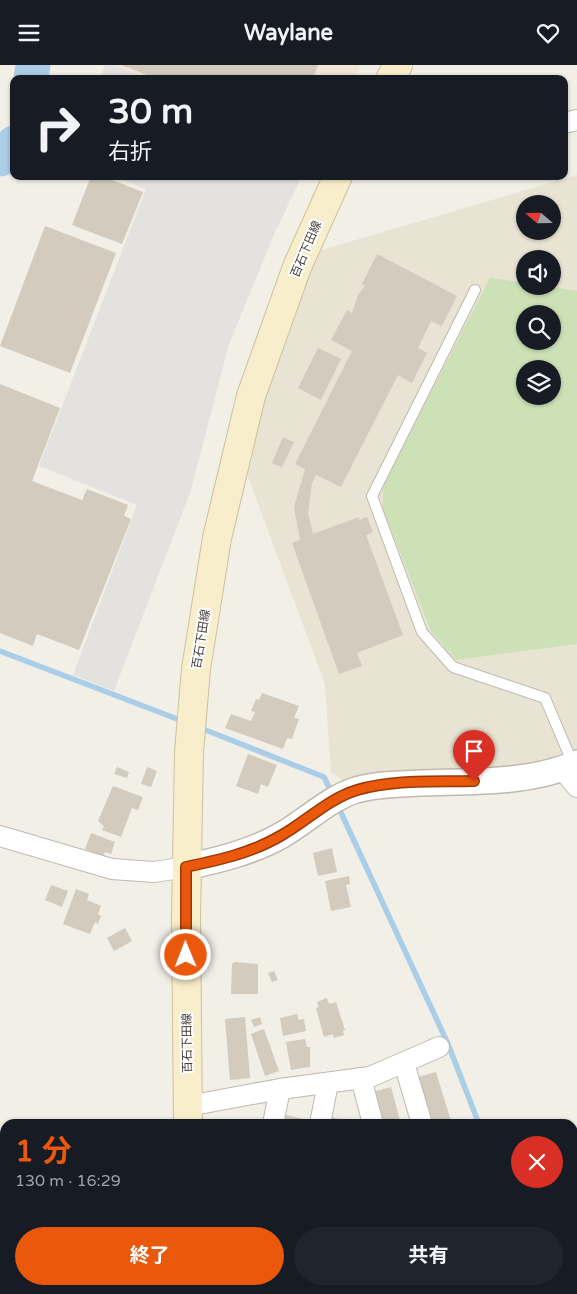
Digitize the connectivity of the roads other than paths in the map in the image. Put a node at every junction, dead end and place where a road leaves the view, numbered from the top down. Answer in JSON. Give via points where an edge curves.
{"nodes":[{"id":1,"x":336,"y":180,"type":"edge"},
{"id":2,"x":475,"y":290,"type":"dead end"},
{"id":3,"x":572,"y":771,"type":"edge"},
{"id":4,"x":0,"y":836,"type":"edge"},
{"id":5,"x":186,"y":867,"type":"junction"},
{"id":6,"x":439,"y":1047,"type":"dead end"},
{"id":7,"x":404,"y":1063,"type":"junction"},
{"id":8,"x":361,"y":1078,"type":"junction"},
{"id":9,"x":328,"y":1083,"type":"junction"},
{"id":10,"x":280,"y":1089,"type":"junction"},
{"id":11,"x":188,"y":1115,"type":"edge"},
{"id":12,"x":274,"y":1119,"type":"edge"},
{"id":13,"x":321,"y":1119,"type":"edge"},
{"id":14,"x":372,"y":1119,"type":"edge"},
{"id":15,"x":421,"y":1119,"type":"edge"}],
"edges":[{"from":1,"to":5,"type":"main road","name":"百石下田線","via":[[297,267],[251,396],[217,538],[196,669],[189,752]]},
{"from":2,"to":3,"type":"lane","via":[[372,496],[422,632],[453,667],[545,698]]},
{"from":3,"to":5,"type":"street","via":[[509,780],[388,785],[357,790],[323,805],[283,835],[252,850]]},
{"from":4,"to":5,"type":"street","via":[[112,869],[152,872]]},
{"from":5,"to":11,"type":"main road","name":"百石下田線"},
{"from":6,"to":7,"type":"street"},
{"from":7,"to":8,"type":"street"},
{"from":7,"to":15,"type":"street"},
{"from":8,"to":9,"type":"street"},
{"from":8,"to":14,"type":"street"},
{"from":9,"to":10,"type":"street"},
{"from":9,"to":13,"type":"street"},
{"from":10,"to":11,"type":"street"},
{"from":10,"to":12,"type":"street"}]}
